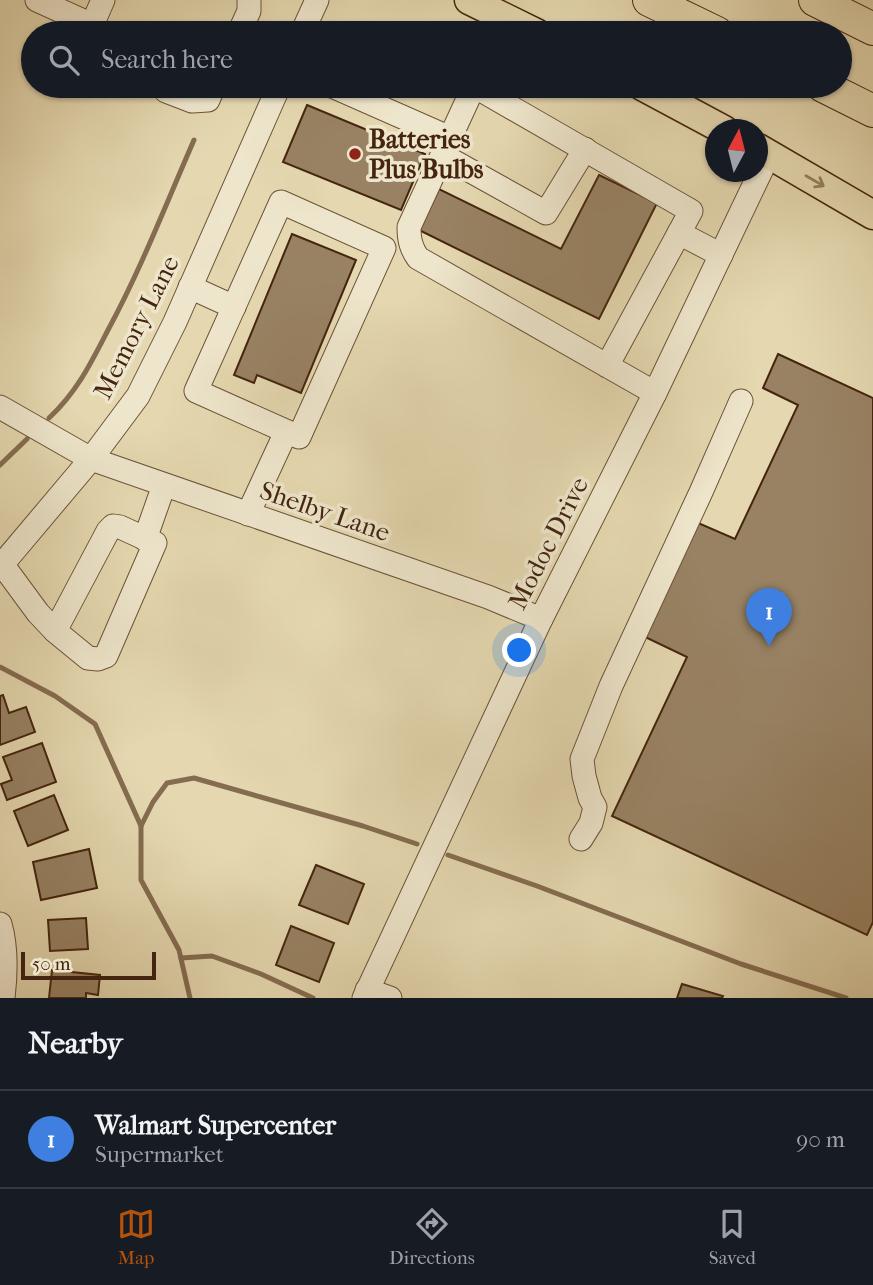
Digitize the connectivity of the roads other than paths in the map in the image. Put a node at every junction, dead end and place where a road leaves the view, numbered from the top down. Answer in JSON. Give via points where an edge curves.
{"nodes":[{"id":1,"x":37,"y":0,"type":"edge"},
{"id":2,"x":103,"y":0,"type":"edge"},
{"id":3,"x":249,"y":0,"type":"edge"},
{"id":4,"x":317,"y":0,"type":"edge"},
{"id":5,"x":469,"y":0,"type":"edge"},
{"id":6,"x":649,"y":0,"type":"edge"},
{"id":7,"x":815,"y":0,"type":"edge"},
{"id":8,"x":83,"y":21,"type":"edge"},
{"id":9,"x":94,"y":21,"type":"edge"},
{"id":10,"x":244,"y":21,"type":"edge"},
{"id":11,"x":308,"y":21,"type":"edge"},
{"id":12,"x":496,"y":21,"type":"edge"},
{"id":13,"x":692,"y":21,"type":"edge"},
{"id":14,"x":873,"y":29,"type":"edge"},
{"id":15,"x":184,"y":98,"type":"edge"},
{"id":16,"x":209,"y":98,"type":"edge"},
{"id":17,"x":274,"y":98,"type":"edge"},
{"id":18,"x":354,"y":98,"type":"edge"},
{"id":19,"x":468,"y":98,"type":"edge"},
{"id":20,"x":495,"y":98,"type":"edge"},
{"id":21,"x":664,"y":98,"type":"edge"},
{"id":22,"x":847,"y":98,"type":"edge"},
{"id":23,"x":873,"y":111,"type":"edge"},
{"id":24,"x":705,"y":120,"type":"edge"},
{"id":25,"x":446,"y":146,"type":"junction"},
{"id":26,"x":584,"y":149,"type":"junction"},
{"id":27,"x":768,"y":154,"type":"edge"},
{"id":28,"x":750,"y":182,"type":"edge"},
{"id":29,"x":873,"y":215,"type":"edge"},
{"id":30,"x":679,"y":233,"type":"junction"},
{"id":31,"x":721,"y":255,"type":"junction"},
{"id":32,"x":190,"y":287,"type":"junction"},
{"id":33,"x":234,"y":307,"type":"junction"},
{"id":34,"x":607,"y":366,"type":"junction"},
{"id":35,"x":654,"y":393,"type":"junction"},
{"id":36,"x":741,"y":401,"type":"dead end"},
{"id":37,"x":0,"y":407,"type":"edge"},
{"id":38,"x":286,"y":432,"type":"junction"},
{"id":39,"x":91,"y":459,"type":"junction"},
{"id":40,"x":164,"y":485,"type":"junction"},
{"id":41,"x":248,"y":514,"type":"junction"},
{"id":42,"x":145,"y":539,"type":"junction"},
{"id":43,"x":1,"y":566,"type":"edge"},
{"id":44,"x":541,"y":619,"type":"junction"},
{"id":45,"x":55,"y":631,"type":"junction"},
{"id":46,"x":581,"y":839,"type":"dead end"},
{"id":47,"x":0,"y":924,"type":"edge"},
{"id":48,"x":365,"y":994,"type":"edge"},
{"id":49,"x":4,"y":998,"type":"edge"},
{"id":50,"x":390,"y":998,"type":"edge"}],
"edges":[{"from":1,"to":8,"type":"street"},
{"from":2,"to":9,"type":"street"},
{"from":3,"to":10,"type":"street"},
{"from":4,"to":11,"type":"street"},
{"from":5,"to":12,"type":"main road"},
{"from":6,"to":13,"type":"highway"},
{"from":7,"to":14,"type":"highway"},
{"from":15,"to":16,"type":"street"},
{"from":17,"to":32,"type":"street","name":"Memory Lane"},
{"from":18,"to":25,"type":"street"},
{"from":19,"to":25,"type":"street"},
{"from":20,"to":26,"type":"street"},
{"from":21,"to":24,"type":"main road"},
{"from":22,"to":23,"type":"highway"},
{"from":25,"to":26,"type":"street","via":[[546,213]]},
{"from":25,"to":34,"type":"street","via":[[409,227],[418,258]]},
{"from":26,"to":30,"type":"street","via":[[691,211]]},
{"from":27,"to":29,"type":"main road","one_way":true},
{"from":28,"to":31,"type":"street","name":"Modoc Drive"},
{"from":30,"to":31,"type":"street"},
{"from":30,"to":34,"type":"street"},
{"from":31,"to":35,"type":"street","name":"Modoc Drive"},
{"from":32,"to":33,"type":"street"},
{"from":32,"to":39,"type":"street","name":"Memory Lane","via":[[138,396]]},
{"from":33,"to":38,"type":"street","via":[[196,391]]},
{"from":33,"to":38,"type":"street","via":[[281,202],[384,248],[299,437]]},
{"from":34,"to":35,"type":"street"},
{"from":35,"to":44,"type":"street","name":"Modoc Drive"},
{"from":36,"to":46,"type":"street","via":[[582,759],[595,807]]},
{"from":37,"to":39,"type":"street","name":"Shelby Lane"},
{"from":38,"to":41,"type":"street"},
{"from":39,"to":40,"type":"street","name":"Shelby Lane"},
{"from":39,"to":43,"type":"street","name":"Memory Lane"},
{"from":40,"to":41,"type":"street","name":"Shelby Lane"},
{"from":40,"to":42,"type":"street"},
{"from":41,"to":44,"type":"street","name":"Shelby Lane"},
{"from":42,"to":45,"type":"street","via":[[120,527],[108,531]]},
{"from":42,"to":45,"type":"street","via":[[155,543],[106,656],[88,658]]},
{"from":43,"to":45,"type":"street"},
{"from":44,"to":48,"type":"street","name":"Modoc Drive"},
{"from":47,"to":49,"type":"street","via":[[5,939]]},
{"from":48,"to":50,"type":"street"}]}
